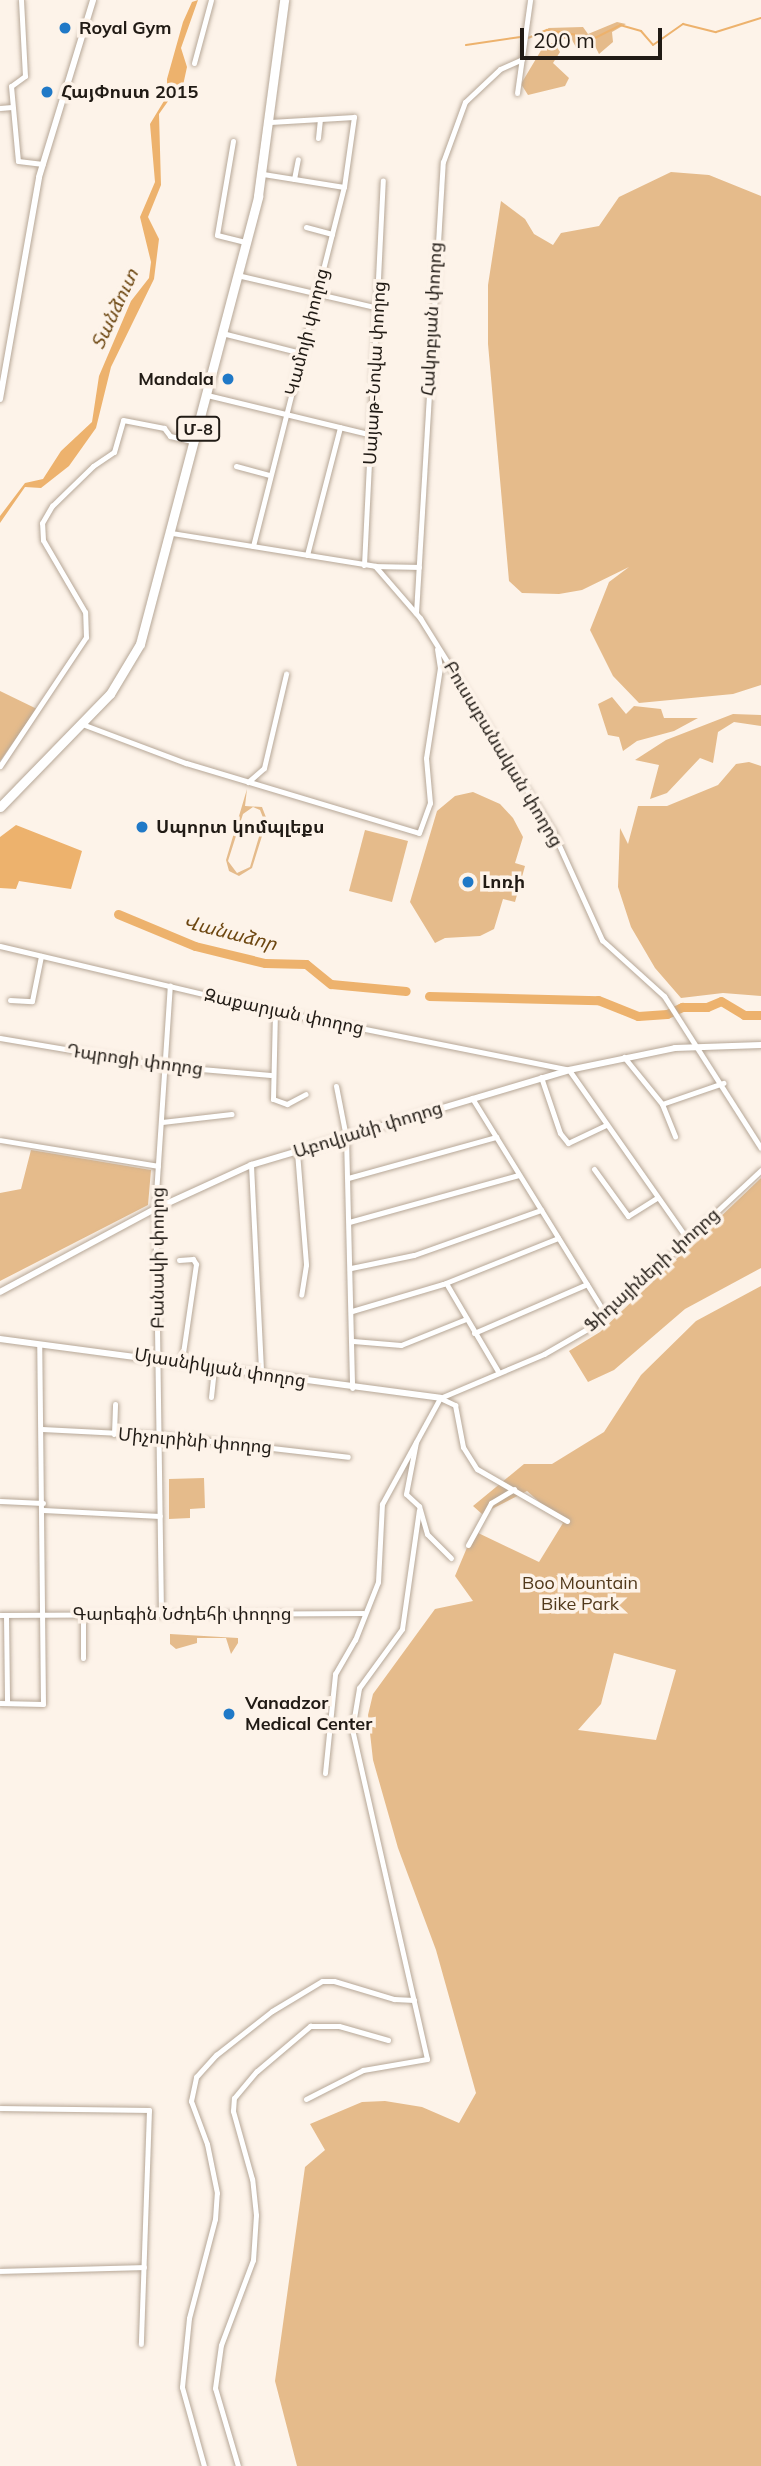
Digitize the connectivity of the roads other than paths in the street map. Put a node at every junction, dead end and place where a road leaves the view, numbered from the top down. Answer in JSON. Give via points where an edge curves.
{"nodes":[{"id":1,"x":21,"y":0,"type":"edge"},
{"id":2,"x":93,"y":0,"type":"edge"},
{"id":3,"x":211,"y":0,"type":"edge"},
{"id":4,"x":284,"y":0,"type":"edge"},
{"id":5,"x":530,"y":0,"type":"edge"},
{"id":6,"x":522,"y":59,"type":"junction"},
{"id":7,"x":194,"y":63,"type":"dead end"},
{"id":8,"x":517,"y":93,"type":"dead end"},
{"id":9,"x":12,"y":107,"type":"junction"},
{"id":10,"x":0,"y":108,"type":"edge"},
{"id":11,"x":320,"y":119,"type":"junction"},
{"id":12,"x":270,"y":122,"type":"junction"},
{"id":13,"x":318,"y":138,"type":"dead end"},
{"id":14,"x":233,"y":141,"type":"dead end"},
{"id":15,"x":298,"y":159,"type":"dead end"},
{"id":16,"x":43,"y":163,"type":"junction"},
{"id":17,"x":262,"y":174,"type":"junction"},
{"id":18,"x":294,"y":179,"type":"junction"},
{"id":19,"x":383,"y":180,"type":"dead end"},
{"id":20,"x":344,"y":187,"type":"junction"},
{"id":21,"x":306,"y":227,"type":"dead end"},
{"id":22,"x":332,"y":234,"type":"junction"},
{"id":23,"x":245,"y":242,"type":"junction"},
{"id":24,"x":237,"y":275,"type":"junction"},
{"id":25,"x":316,"y":294,"type":"junction"},
{"id":26,"x":379,"y":308,"type":"junction"},
{"id":27,"x":222,"y":333,"type":"junction"},
{"id":28,"x":301,"y":353,"type":"junction"},
{"id":29,"x":207,"y":395,"type":"junction"},
{"id":30,"x":0,"y":399,"type":"edge"},
{"id":31,"x":286,"y":414,"type":"junction"},
{"id":32,"x":340,"y":427,"type":"junction"},
{"id":33,"x":372,"y":435,"type":"junction"},
{"id":34,"x":195,"y":442,"type":"junction"},
{"id":35,"x":236,"y":466,"type":"dead end"},
{"id":36,"x":270,"y":475,"type":"junction"},
{"id":37,"x":172,"y":533,"type":"junction"},
{"id":38,"x":253,"y":546,"type":"junction"},
{"id":39,"x":307,"y":555,"type":"junction"},
{"id":40,"x":364,"y":565,"type":"junction"},
{"id":41,"x":375,"y":566,"type":"junction"},
{"id":42,"x":419,"y":567,"type":"junction"},
{"id":43,"x":416,"y":613,"type":"junction"},
{"id":44,"x":436,"y":645,"type":"junction"},
{"id":45,"x":286,"y":674,"type":"dead end"},
{"id":46,"x":82,"y":724,"type":"junction"},
{"id":47,"x":0,"y":766,"type":"edge"},
{"id":48,"x":248,"y":782,"type":"junction"},
{"id":49,"x":0,"y":807,"type":"edge"},
{"id":50,"x":0,"y":946,"type":"edge"},
{"id":51,"x":41,"y":956,"type":"junction"},
{"id":52,"x":170,"y":986,"type":"junction"},
{"id":53,"x":10,"y":1000,"type":"dead end"},
{"id":54,"x":275,"y":1012,"type":"junction"},
{"id":55,"x":0,"y":1038,"type":"edge"},
{"id":56,"x":761,"y":1045,"type":"edge"},
{"id":57,"x":700,"y":1048,"type":"junction"},
{"id":58,"x":624,"y":1057,"type":"junction"},
{"id":59,"x":166,"y":1066,"type":"junction"},
{"id":60,"x":569,"y":1070,"type":"junction"},
{"id":61,"x":541,"y":1077,"type":"junction"},
{"id":62,"x":272,"y":1078,"type":"junction"},
{"id":63,"x":723,"y":1083,"type":"junction"},
{"id":64,"x":336,"y":1086,"type":"dead end"},
{"id":65,"x":306,"y":1094,"type":"dead end"},
{"id":66,"x":472,"y":1098,"type":"junction"},
{"id":67,"x":662,"y":1104,"type":"junction"},
{"id":68,"x":232,"y":1114,"type":"dead end"},
{"id":69,"x":162,"y":1122,"type":"junction"},
{"id":70,"x":606,"y":1125,"type":"junction"},
{"id":71,"x":346,"y":1137,"type":"junction"},
{"id":72,"x":496,"y":1137,"type":"junction"},
{"id":73,"x":675,"y":1137,"type":"dead end"},
{"id":74,"x":0,"y":1140,"type":"edge"},
{"id":75,"x":761,"y":1148,"type":"edge"},
{"id":76,"x":297,"y":1152,"type":"junction"},
{"id":77,"x":251,"y":1165,"type":"junction"},
{"id":78,"x":158,"y":1166,"type":"junction"},
{"id":79,"x":594,"y":1169,"type":"dead end"},
{"id":80,"x":761,"y":1170,"type":"edge"},
{"id":81,"x":519,"y":1175,"type":"junction"},
{"id":82,"x":348,"y":1178,"type":"junction"},
{"id":83,"x":657,"y":1198,"type":"junction"},
{"id":84,"x":155,"y":1209,"type":"junction"},
{"id":85,"x":541,"y":1210,"type":"junction"},
{"id":86,"x":349,"y":1222,"type":"junction"},
{"id":87,"x":558,"y":1238,"type":"junction"},
{"id":88,"x":688,"y":1240,"type":"junction"},
{"id":89,"x":179,"y":1260,"type":"dead end"},
{"id":90,"x":351,"y":1268,"type":"junction"},
{"id":91,"x":446,"y":1283,"type":"junction"},
{"id":92,"x":587,"y":1284,"type":"junction"},
{"id":93,"x":0,"y":1292,"type":"edge"},
{"id":94,"x":301,"y":1295,"type":"dead end"},
{"id":95,"x":352,"y":1311,"type":"junction"},
{"id":96,"x":606,"y":1315,"type":"junction"},
{"id":97,"x":466,"y":1319,"type":"junction"},
{"id":98,"x":474,"y":1333,"type":"junction"},
{"id":99,"x":0,"y":1339,"type":"edge"},
{"id":100,"x":353,"y":1341,"type":"junction"},
{"id":101,"x":40,"y":1344,"type":"junction"},
{"id":102,"x":158,"y":1357,"type":"junction"},
{"id":103,"x":182,"y":1360,"type":"junction"},
{"id":104,"x":214,"y":1367,"type":"junction"},
{"id":105,"x":261,"y":1373,"type":"junction"},
{"id":106,"x":499,"y":1373,"type":"junction"},
{"id":107,"x":352,"y":1388,"type":"junction"},
{"id":108,"x":211,"y":1397,"type":"dead end"},
{"id":109,"x":440,"y":1398,"type":"junction"},
{"id":110,"x":115,"y":1404,"type":"dead end"},
{"id":111,"x":42,"y":1429,"type":"junction"},
{"id":112,"x":114,"y":1434,"type":"junction"},
{"id":113,"x":159,"y":1435,"type":"junction"},
{"id":114,"x":416,"y":1438,"type":"junction"},
{"id":115,"x":348,"y":1457,"type":"dead end"},
{"id":116,"x":514,"y":1489,"type":"junction"},
{"id":117,"x":0,"y":1501,"type":"edge"},
{"id":118,"x":43,"y":1506,"type":"junction"},
{"id":119,"x":419,"y":1510,"type":"junction"},
{"id":120,"x":160,"y":1516,"type":"junction"},
{"id":121,"x":567,"y":1521,"type":"dead end"},
{"id":122,"x":468,"y":1545,"type":"dead end"},
{"id":123,"x":451,"y":1558,"type":"dead end"},
{"id":124,"x":363,"y":1613,"type":"junction"},
{"id":125,"x":44,"y":1614,"type":"junction"},
{"id":126,"x":83,"y":1614,"type":"junction"},
{"id":127,"x":161,"y":1614,"type":"junction"},
{"id":128,"x":3,"y":1615,"type":"edge"},
{"id":129,"x":83,"y":1658,"type":"dead end"},
{"id":130,"x":0,"y":1703,"type":"edge"},
{"id":131,"x":8,"y":1703,"type":"junction"},
{"id":132,"x":325,"y":1773,"type":"dead end"},
{"id":133,"x":414,"y":2000,"type":"junction"},
{"id":134,"x":388,"y":2040,"type":"dead end"},
{"id":135,"x":306,"y":2099,"type":"dead end"},
{"id":136,"x":0,"y":2108,"type":"edge"},
{"id":137,"x":144,"y":2267,"type":"junction"},
{"id":138,"x":0,"y":2271,"type":"edge"},
{"id":139,"x":141,"y":2344,"type":"dead end"},
{"id":140,"x":204,"y":2466,"type":"edge"},
{"id":141,"x":238,"y":2466,"type":"edge"}],
"edges":[{"from":1,"to":9,"type":"street","via":[[25,76],[11,86]]},
{"from":2,"to":16,"type":"street"},
{"from":3,"to":7,"type":"street"},
{"from":4,"to":12,"type":"highway","number":"Մ-8"},
{"from":5,"to":6,"type":"street"},
{"from":6,"to":8,"type":"street"},
{"from":6,"to":42,"type":"street","name":"Հակոբյան փողոց","via":[[500,69],[465,102],[443,162]]},
{"from":9,"to":10,"type":"street"},
{"from":9,"to":16,"type":"street","via":[[18,161]]},
{"from":11,"to":12,"type":"street"},
{"from":11,"to":13,"type":"street"},
{"from":11,"to":20,"type":"street","name":"Կամոյի փողոց","via":[[355,117]]},
{"from":12,"to":17,"type":"highway","number":"Մ-8"},
{"from":14,"to":23,"type":"street","via":[[217,236]]},
{"from":15,"to":18,"type":"street"},
{"from":16,"to":30,"type":"street"},
{"from":17,"to":18,"type":"street"},
{"from":17,"to":23,"type":"highway","number":"Մ-8"},
{"from":18,"to":20,"type":"street"},
{"from":19,"to":26,"type":"street","name":"Սայաթ-Նովա փողոց"},
{"from":20,"to":22,"type":"street","name":"Կամոյի փողոց"},
{"from":21,"to":22,"type":"street"},
{"from":22,"to":25,"type":"street","name":"Կամոյի փողոց"},
{"from":23,"to":24,"type":"highway","number":"Մ-8"},
{"from":24,"to":25,"type":"street"},
{"from":24,"to":27,"type":"highway","number":"Մ-8"},
{"from":25,"to":26,"type":"street"},
{"from":25,"to":28,"type":"street","name":"Կամոյի փողոց"},
{"from":26,"to":33,"type":"street","name":"Սայաթ-Նովա փողոց"},
{"from":27,"to":28,"type":"street"},
{"from":27,"to":29,"type":"highway","number":"Մ-8"},
{"from":28,"to":31,"type":"street","name":"Կամոյի փողոց"},
{"from":29,"to":31,"type":"street"},
{"from":29,"to":34,"type":"highway","number":"Մ-8"},
{"from":31,"to":32,"type":"street"},
{"from":31,"to":36,"type":"street","name":"Կամոյի փողոց"},
{"from":32,"to":33,"type":"street"},
{"from":32,"to":39,"type":"street"},
{"from":33,"to":40,"type":"street","name":"Սայաթ-Նովա փողոց"},
{"from":34,"to":37,"type":"highway","number":"Մ-8"},
{"from":34,"to":47,"type":"street","via":[[170,436],[164,428],[123,420],[114,452],[52,506],[42,523],[43,540],[85,612],[86,637]]},
{"from":35,"to":36,"type":"street"},
{"from":36,"to":38,"type":"street","name":"Կամոյի փողոց"},
{"from":37,"to":38,"type":"street"},
{"from":37,"to":46,"type":"highway","number":"Մ-8","via":[[135,656],[110,694]]},
{"from":38,"to":39,"type":"street"},
{"from":39,"to":40,"type":"street"},
{"from":40,"to":41,"type":"street"},
{"from":41,"to":42,"type":"street"},
{"from":41,"to":43,"type":"street","name":"Բուսաբանական փողոց"},
{"from":42,"to":43,"type":"street","name":"Հակոբյան փողոց"},
{"from":43,"to":44,"type":"street","name":"Բուսաբանական փողոց"},
{"from":44,"to":48,"type":"street","via":[[440,668],[426,758],[430,803],[419,833]]},
{"from":44,"to":57,"type":"street","name":"Բուսաբանական փողոց","via":[[553,832],[602,940],[664,996]]},
{"from":45,"to":48,"type":"street","via":[[264,768]]},
{"from":46,"to":48,"type":"street"},
{"from":46,"to":49,"type":"highway","number":"Մ-8"},
{"from":50,"to":51,"type":"street","name":"Զաքարյան փողոց"},
{"from":51,"to":52,"type":"street","name":"Զաքարյան փողոց"},
{"from":51,"to":53,"type":"street","via":[[32,1001]]},
{"from":52,"to":54,"type":"street","name":"Զաքարյան փողոց"},
{"from":52,"to":59,"type":"street","name":"Բանակի փողոց"},
{"from":54,"to":60,"type":"street","name":"Զաքարյան փողոց"},
{"from":54,"to":62,"type":"street"},
{"from":55,"to":59,"type":"street","name":"Դպրոցի փողոց"},
{"from":56,"to":57,"type":"street","name":"Աբովյանի փողոց"},
{"from":57,"to":58,"type":"street","name":"Աբովյանի փողոց"},
{"from":57,"to":63,"type":"street","name":"Բուսաբանական փողոց"},
{"from":58,"to":60,"type":"street","name":"Աբովյանի փողոց"},
{"from":58,"to":67,"type":"street"},
{"from":59,"to":62,"type":"street","name":"Դպրոցի փողոց"},
{"from":59,"to":69,"type":"street","name":"Բանակի փողոց"},
{"from":60,"to":61,"type":"street","name":"Աբովյանի փողոց"},
{"from":60,"to":70,"type":"street"},
{"from":61,"to":66,"type":"street","name":"Աբովյանի փողոց"},
{"from":61,"to":70,"type":"street","via":[[560,1133],[568,1143]]},
{"from":62,"to":65,"type":"street","via":[[273,1099],[287,1104]]},
{"from":63,"to":67,"type":"street"},
{"from":63,"to":75,"type":"street","name":"Բուսաբանական փողոց"},
{"from":64,"to":71,"type":"street"},
{"from":66,"to":71,"type":"street","name":"Աբովյանի փողոց"},
{"from":66,"to":72,"type":"street"},
{"from":67,"to":73,"type":"street"},
{"from":68,"to":69,"type":"street"},
{"from":69,"to":78,"type":"street","name":"Բանակի փողոց"},
{"from":70,"to":83,"type":"street"},
{"from":71,"to":76,"type":"street","name":"Աբովյանի փողոց"},
{"from":71,"to":82,"type":"street"},
{"from":72,"to":81,"type":"street"},
{"from":72,"to":82,"type":"street"},
{"from":74,"to":78,"type":"street"},
{"from":76,"to":77,"type":"street","name":"Աբովյանի փողոց"},
{"from":76,"to":94,"type":"street","via":[[306,1265]]},
{"from":77,"to":84,"type":"street","name":"Աբովյանի փողոց"},
{"from":77,"to":105,"type":"street"},
{"from":78,"to":84,"type":"street","name":"Բանակի փողոց"},
{"from":79,"to":83,"type":"street","via":[[628,1216]]},
{"from":80,"to":88,"type":"street","name":"Ֆիդայիների փողոց"},
{"from":81,"to":85,"type":"street"},
{"from":81,"to":86,"type":"street"},
{"from":82,"to":86,"type":"street"},
{"from":83,"to":88,"type":"street"},
{"from":84,"to":93,"type":"street","name":"Աբովյանի փողոց"},
{"from":84,"to":102,"type":"street","name":"Բանակի փողոց"},
{"from":85,"to":87,"type":"street"},
{"from":85,"to":90,"type":"street","via":[[414,1255]]},
{"from":86,"to":90,"type":"street"},
{"from":87,"to":91,"type":"street"},
{"from":87,"to":92,"type":"street"},
{"from":88,"to":96,"type":"street","name":"Ֆիդայիների փողոց"},
{"from":89,"to":103,"type":"street","via":[[192,1259],[196,1264]]},
{"from":90,"to":95,"type":"street"},
{"from":91,"to":95,"type":"street"},
{"from":91,"to":97,"type":"street"},
{"from":92,"to":96,"type":"street"},
{"from":92,"to":98,"type":"street"},
{"from":95,"to":100,"type":"street"},
{"from":96,"to":106,"type":"street","name":"Ֆիդայիների փողոց","via":[[560,1346]]},
{"from":97,"to":98,"type":"street"},
{"from":97,"to":100,"type":"street","via":[[401,1345]]},
{"from":98,"to":106,"type":"street"},
{"from":99,"to":101,"type":"street","name":"Մյասնիկյան փողոց"},
{"from":100,"to":107,"type":"street"},
{"from":101,"to":102,"type":"street","name":"Մյասնիկյան փողոց"},
{"from":101,"to":111,"type":"street"},
{"from":102,"to":103,"type":"street","name":"Մյասնիկյան փողոց"},
{"from":102,"to":113,"type":"street","name":"Բանակի փողոց"},
{"from":103,"to":104,"type":"street","name":"Մյասնիկյան փողոց"},
{"from":104,"to":105,"type":"street","name":"Մյասնիկյան փողոց"},
{"from":104,"to":108,"type":"street"},
{"from":105,"to":107,"type":"street","name":"Մյասնիկյան փողոց"},
{"from":106,"to":109,"type":"street","name":"Ֆիդայիների փողոց"},
{"from":107,"to":109,"type":"street","name":"Մյասնիկյան փողոց"},
{"from":109,"to":114,"type":"street"},
{"from":109,"to":116,"type":"street","via":[[455,1405],[463,1447],[477,1469]]},
{"from":110,"to":112,"type":"street"},
{"from":111,"to":112,"type":"street","name":"Միչուրինի փողոց"},
{"from":111,"to":118,"type":"street"},
{"from":112,"to":113,"type":"street","name":"Միչուրինի փողոց"},
{"from":113,"to":115,"type":"street","name":"Միչուրինի փողոց"},
{"from":113,"to":120,"type":"street","name":"Բանակի փողոց"},
{"from":114,"to":119,"type":"street","via":[[406,1494]]},
{"from":114,"to":124,"type":"street","via":[[382,1504],[377,1582]]},
{"from":116,"to":121,"type":"street"},
{"from":116,"to":122,"type":"street","via":[[491,1503]]},
{"from":117,"to":118,"type":"street"},
{"from":118,"to":120,"type":"street"},
{"from":118,"to":125,"type":"street"},
{"from":119,"to":123,"type":"street","via":[[427,1534]]},
{"from":119,"to":133,"type":"street","via":[[402,1629],[359,1688],[352,1730]]},
{"from":120,"to":127,"type":"street","name":"Բանակի փողոց"},
{"from":124,"to":127,"type":"street","name":"Գարեգին Նժդեհի փողոց"},
{"from":124,"to":132,"type":"street","via":[[355,1640],[335,1674]]},
{"from":125,"to":126,"type":"street","name":"Գարեգին Նժդեհի փողոց"},
{"from":125,"to":128,"type":"street","name":"Գարեգին Նժդեհի փողոց"},
{"from":125,"to":131,"type":"street","via":[[43,1704]]},
{"from":126,"to":127,"type":"street","name":"Գարեգին Նժդեհի փողոց"},
{"from":126,"to":129,"type":"street"},
{"from":128,"to":131,"type":"street"},
{"from":130,"to":131,"type":"street"},
{"from":133,"to":135,"type":"street","via":[[427,2059],[363,2070]]},
{"from":133,"to":140,"type":"street","via":[[322,1981],[272,2011],[196,2077],[191,2101],[207,2144],[216,2193],[215,2219],[189,2318],[182,2387]]},
{"from":134,"to":141,"type":"street","via":[[339,2026],[310,2026],[257,2071],[234,2098],[256,2215],[253,2260],[221,2345],[215,2388]]},
{"from":136,"to":137,"type":"street","via":[[145,2108],[151,2118]]},
{"from":137,"to":138,"type":"street"},
{"from":137,"to":139,"type":"street"}]}
